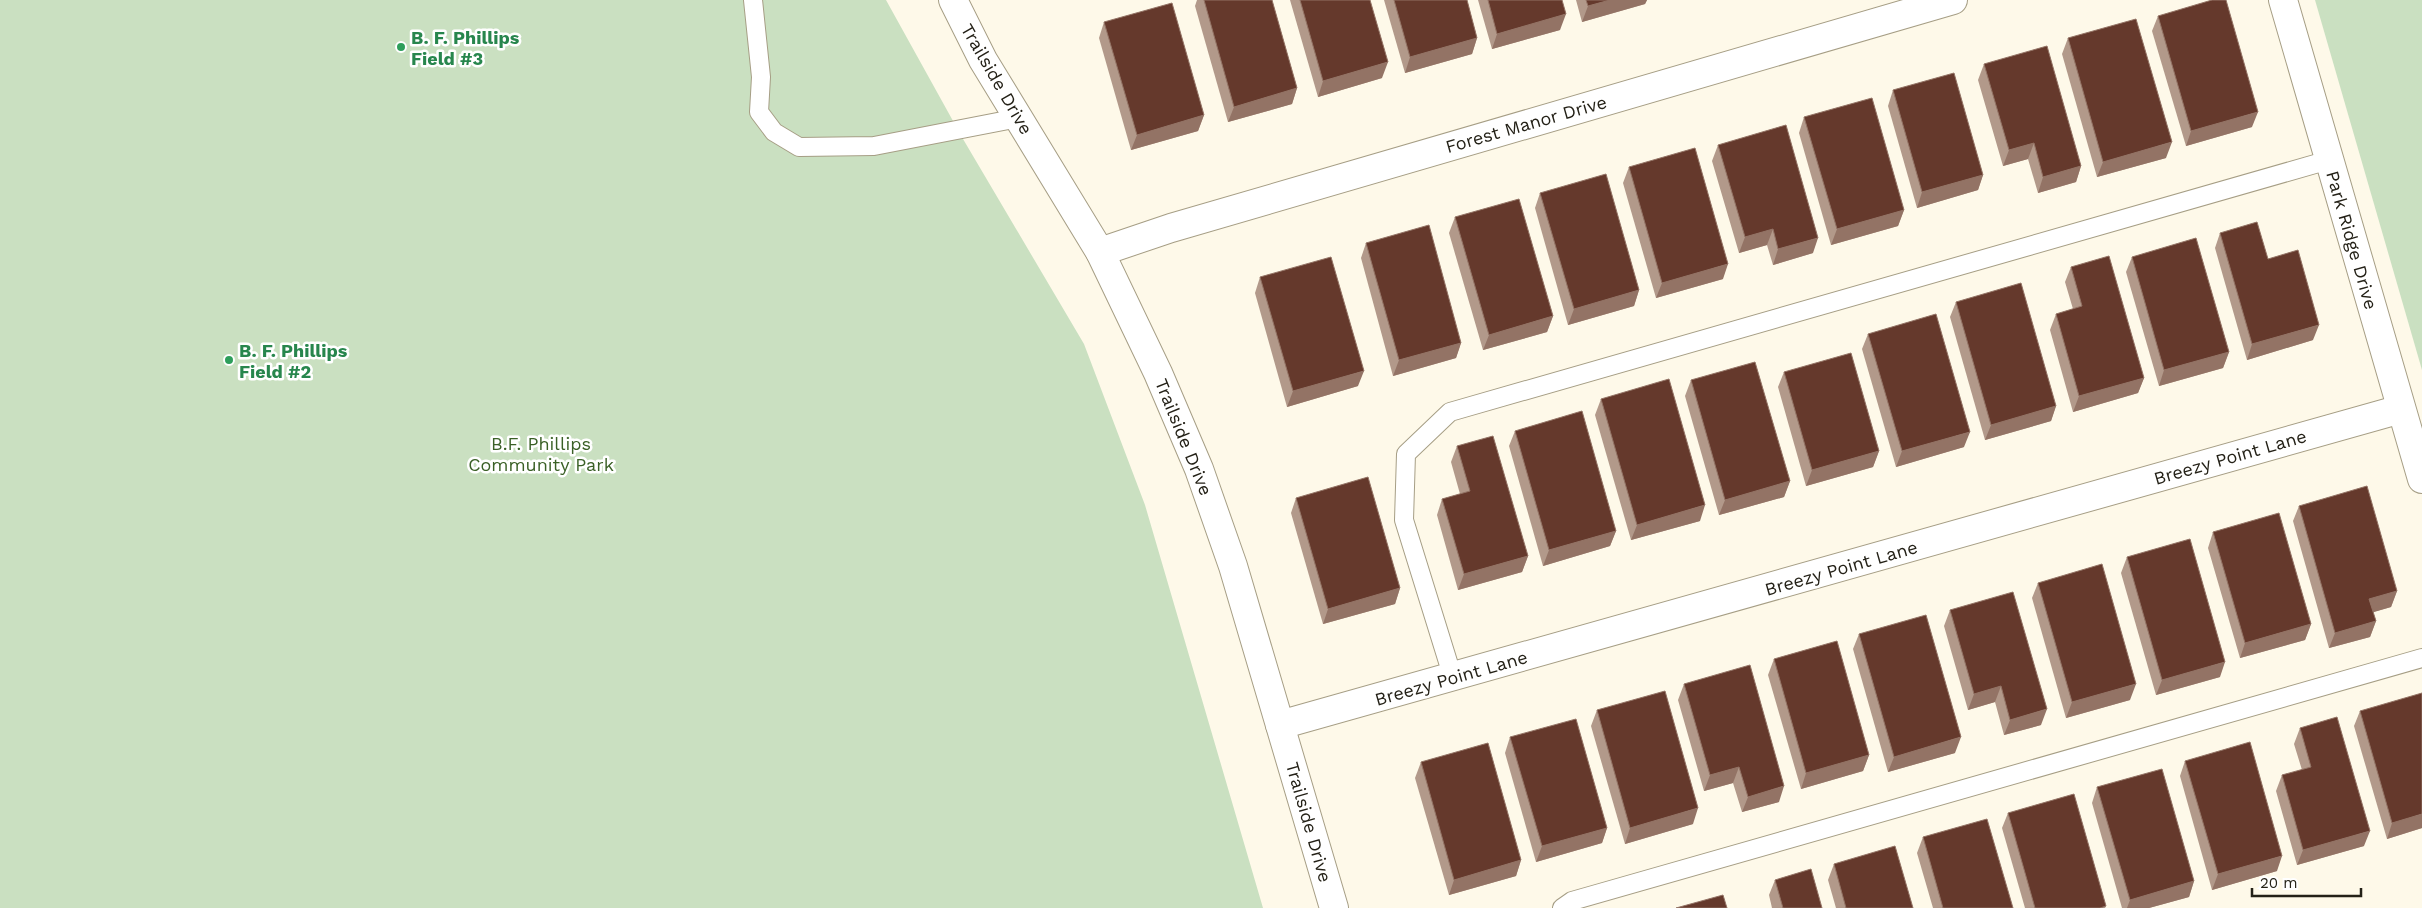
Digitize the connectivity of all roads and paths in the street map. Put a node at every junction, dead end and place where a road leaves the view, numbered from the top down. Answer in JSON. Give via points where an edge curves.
{"nodes":[{"id":1,"x":753,"y":0,"type":"edge"},
{"id":2,"x":953,"y":0,"type":"edge"},
{"id":3,"x":1953,"y":0,"type":"edge"},
{"id":4,"x":2283,"y":0,"type":"edge"},
{"id":5,"x":1018,"y":118,"type":"junction"},
{"id":6,"x":2329,"y":160,"type":"junction"},
{"id":7,"x":1100,"y":252,"type":"junction"},
{"id":8,"x":2401,"y":408,"type":"junction"},
{"id":9,"x":2422,"y":479,"type":"edge"},
{"id":10,"x":2422,"y":658,"type":"edge"},
{"id":11,"x":1453,"y":678,"type":"junction"},
{"id":12,"x":1280,"y":725,"type":"junction"},
{"id":13,"x":1334,"y":908,"type":"edge"},
{"id":14,"x":1562,"y":908,"type":"edge"}],
"edges":[{"from":1,"to":5,"type":"lane","via":[[761,77],[760,112],[774,132],[799,147],[874,146]]},
{"from":2,"to":5,"type":"street","name":"Trailside Drive","via":[[983,60]]},
{"from":3,"to":7,"type":"street","name":"Forest Manor Drive","via":[[1171,228]]},
{"from":4,"to":6,"type":"street","name":"Park Ridge Drive"},
{"from":5,"to":7,"type":"street","name":"Trailside Drive"},
{"from":6,"to":8,"type":"street","name":"Park Ridge Drive"},
{"from":6,"to":11,"type":"lane","via":[[1450,412],[1406,454],[1404,520]]},
{"from":7,"to":12,"type":"street","name":"Trailside Drive","via":[[1158,372],[1199,469],[1233,566]]},
{"from":8,"to":9,"type":"street","name":"Park Ridge Drive"},
{"from":8,"to":11,"type":"street","name":"Breezy Point Lane"},
{"from":10,"to":14,"type":"lane","via":[[1572,901]]},
{"from":11,"to":12,"type":"street","name":"Breezy Point Lane"},
{"from":12,"to":13,"type":"street","name":"Trailside Drive"}]}
